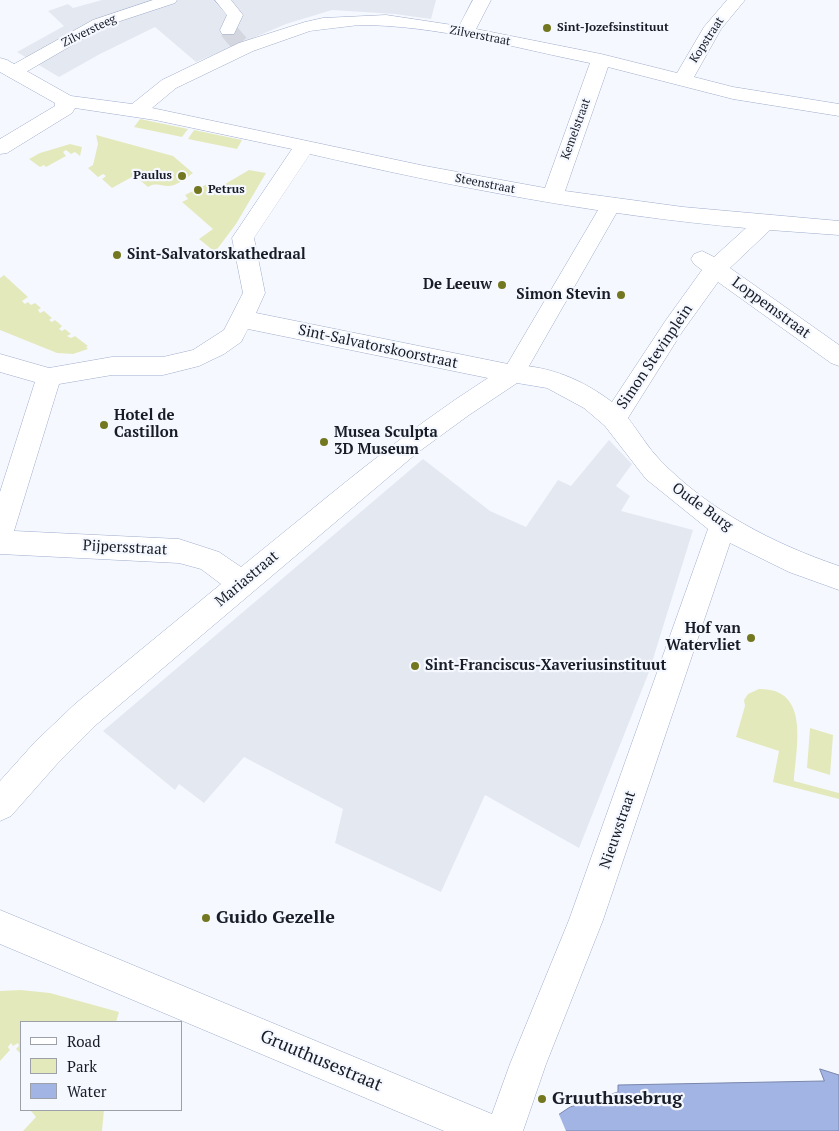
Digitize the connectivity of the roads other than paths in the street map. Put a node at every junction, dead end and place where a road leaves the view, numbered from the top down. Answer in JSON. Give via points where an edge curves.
{"nodes":[{"id":1,"x":169,"y":0,"type":"edge"},
{"id":2,"x":223,"y":0,"type":"edge"},
{"id":3,"x":482,"y":0,"type":"edge"},
{"id":4,"x":736,"y":0,"type":"edge"},
{"id":5,"x":228,"y":30,"type":"dead end"},
{"id":6,"x":465,"y":32,"type":"junction"},
{"id":7,"x":601,"y":60,"type":"junction"},
{"id":8,"x":7,"y":74,"type":"edge"},
{"id":9,"x":682,"y":81,"type":"junction"},
{"id":10,"x":65,"y":101,"type":"junction"},
{"id":11,"x":839,"y":110,"type":"edge"},
{"id":12,"x":136,"y":111,"type":"junction"},
{"id":13,"x":304,"y":147,"type":"junction"},
{"id":14,"x":0,"y":148,"type":"edge"},
{"id":15,"x":552,"y":197,"type":"junction"},
{"id":16,"x":611,"y":205,"type":"junction"},
{"id":17,"x":764,"y":224,"type":"junction"},
{"id":18,"x":839,"y":228,"type":"edge"},
{"id":19,"x":709,"y":263,"type":"junction"},
{"id":20,"x":242,"y":319,"type":"junction"},
{"id":21,"x":839,"y":357,"type":"edge"},
{"id":22,"x":0,"y":363,"type":"edge"},
{"id":23,"x":513,"y":374,"type":"junction"},
{"id":24,"x":48,"y":377,"type":"junction"},
{"id":25,"x":614,"y":419,"type":"junction"},
{"id":26,"x":723,"y":525,"type":"junction"},
{"id":27,"x":0,"y":534,"type":"edge"},
{"id":28,"x":0,"y":542,"type":"edge"},
{"id":29,"x":839,"y":578,"type":"edge"},
{"id":30,"x":242,"y":584,"type":"junction"},
{"id":31,"x":0,"y":805,"type":"edge"},
{"id":32,"x":0,"y":927,"type":"edge"},
{"id":33,"x":488,"y":1131,"type":"edge"},
{"id":34,"x":504,"y":1131,"type":"edge"}],
"edges":[{"from":1,"to":8,"type":"street","name":"Zilversteeg","via":[[99,24]]},
{"from":2,"to":5,"type":"street","via":[[235,15]]},
{"from":3,"to":6,"type":"street"},
{"from":4,"to":9,"type":"street","name":"Kopstraat","via":[[713,27]]},
{"from":6,"to":7,"type":"street","name":"Zilverstraat"},
{"from":6,"to":12,"type":"street","name":"Zilverstraat","via":[[386,20],[342,20],[305,26],[243,45],[169,84]]},
{"from":7,"to":9,"type":"street","name":"Zilverstraat"},
{"from":7,"to":15,"type":"street","name":"Kemelstraat"},
{"from":8,"to":10,"type":"street"},
{"from":9,"to":11,"type":"street","name":"Zilverstraat","via":[[733,93]]},
{"from":10,"to":12,"type":"street","name":"Steenstraat"},
{"from":10,"to":14,"type":"street","via":[[65,109]]},
{"from":12,"to":13,"type":"street","name":"Steenstraat"},
{"from":13,"to":15,"type":"street","name":"Steenstraat"},
{"from":13,"to":20,"type":"street","via":[[244,238],[254,293]]},
{"from":15,"to":16,"type":"street","name":"Steenstraat"},
{"from":16,"to":17,"type":"street","name":"Steenstraat"},
{"from":16,"to":23,"type":"street"},
{"from":17,"to":18,"type":"street","name":"Steenstraat"},
{"from":17,"to":19,"type":"street","name":"Simon Stevinplein"},
{"from":19,"to":21,"type":"street","name":"Loppemstraat"},
{"from":19,"to":25,"type":"street","name":"Simon Stevinplein","via":[[674,326]]},
{"from":20,"to":23,"type":"street","name":"Sint-Salvatorskoorstraat"},
{"from":20,"to":24,"type":"street","via":[[233,336],[199,357],[163,366],[112,366]]},
{"from":22,"to":24,"type":"street"},
{"from":23,"to":25,"type":"street","name":"Simon Stevinplein","via":[[537,376],[559,384],[592,401]]},
{"from":23,"to":30,"type":"street","name":"Mariastraat","via":[[408,446]]},
{"from":24,"to":27,"type":"street"},
{"from":25,"to":26,"type":"street","name":"Oude Burg","via":[[647,463]]},
{"from":26,"to":29,"type":"street","name":"Oude Burg","via":[[810,569]]},
{"from":26,"to":34,"type":"street","name":"Nieuwstraat","via":[[586,920]]},
{"from":28,"to":30,"type":"street","name":"Pijpersstraat","via":[[179,551],[209,560]]},
{"from":30,"to":31,"type":"street","name":"Mariastraat","via":[[86,714]]},
{"from":32,"to":33,"type":"street","name":"Gruuthusestraat"}]}
